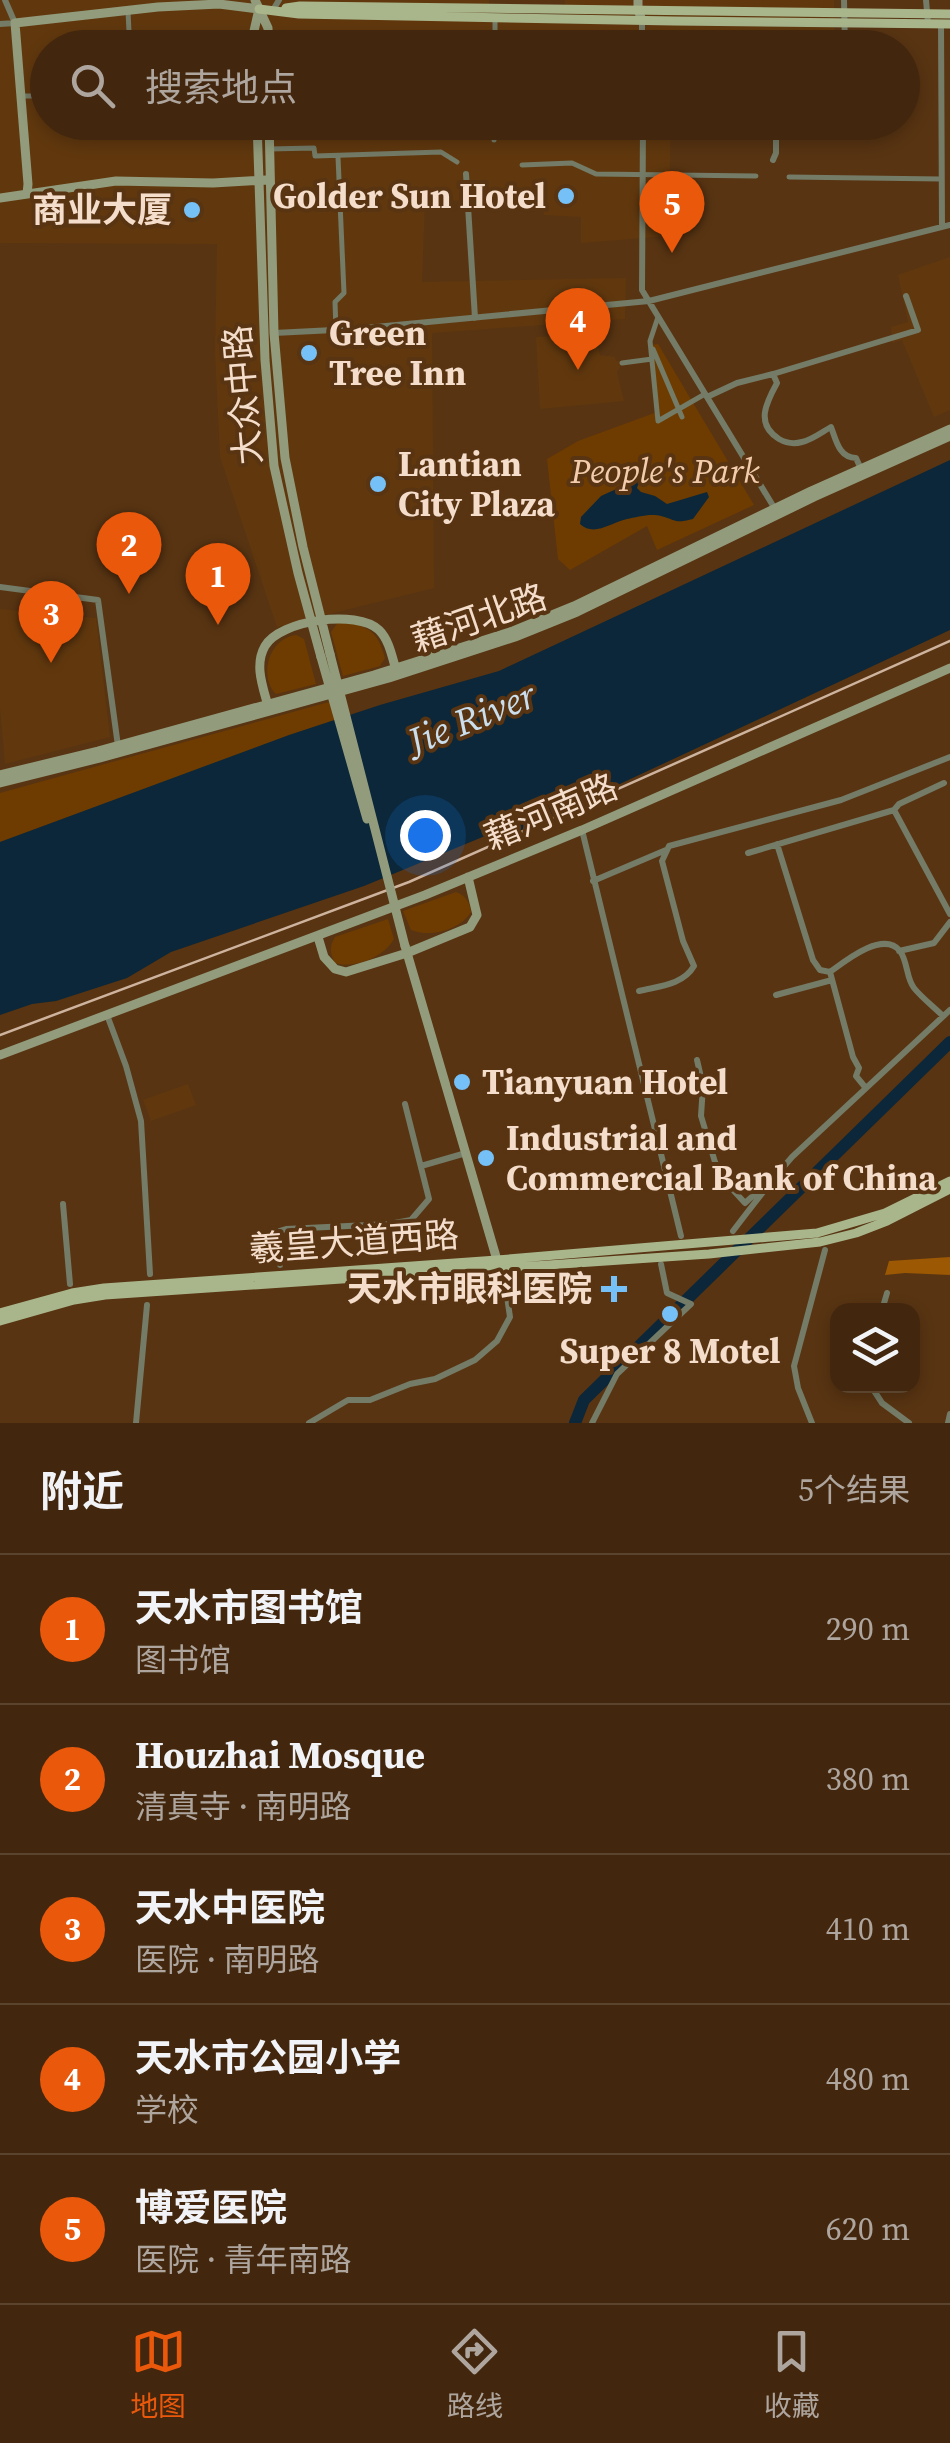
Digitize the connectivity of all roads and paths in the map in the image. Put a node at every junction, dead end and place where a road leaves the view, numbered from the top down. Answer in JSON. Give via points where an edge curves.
{"nodes":[{"id":1,"x":5,"y":0,"type":"edge"},
{"id":2,"x":844,"y":0,"type":"edge"},
{"id":3,"x":926,"y":0,"type":"edge"},
{"id":4,"x":152,"y":4,"type":"edge"},
{"id":5,"x":257,"y":4,"type":"edge"},
{"id":6,"x":276,"y":5,"type":"edge"},
{"id":7,"x":642,"y":8,"type":"edge"},
{"id":8,"x":128,"y":11,"type":"junction"},
{"id":9,"x":495,"y":17,"type":"junction"},
{"id":10,"x":845,"y":18,"type":"junction"},
{"id":11,"x":928,"y":19,"type":"junction"},
{"id":12,"x":945,"y":19,"type":"edge"},
{"id":13,"x":14,"y":23,"type":"junction"},
{"id":14,"x":0,"y":24,"type":"edge"},
{"id":15,"x":129,"y":30,"type":"edge"},
{"id":16,"x":254,"y":30,"type":"edge"},
{"id":17,"x":268,"y":30,"type":"edge"},
{"id":18,"x":495,"y":30,"type":"edge"},
{"id":19,"x":845,"y":30,"type":"edge"},
{"id":20,"x":22,"y":96,"type":"junction"},
{"id":21,"x":30,"y":96,"type":"edge"},
{"id":22,"x":260,"y":140,"type":"edge"},
{"id":23,"x":269,"y":140,"type":"edge"},
{"id":24,"x":643,"y":140,"type":"edge"},
{"id":25,"x":776,"y":140,"type":"edge"},
{"id":26,"x":269,"y":149,"type":"junction"},
{"id":27,"x":338,"y":156,"type":"junction"},
{"id":28,"x":773,"y":160,"type":"dead end"},
{"id":29,"x":457,"y":162,"type":"dead end"},
{"id":30,"x":522,"y":165,"type":"dead end"},
{"id":31,"x":466,"y":174,"type":"dead end"},
{"id":32,"x":643,"y":174,"type":"junction"},
{"id":33,"x":756,"y":176,"type":"dead end"},
{"id":34,"x":789,"y":177,"type":"dead end"},
{"id":35,"x":942,"y":179,"type":"junction"},
{"id":36,"x":266,"y":180,"type":"junction"},
{"id":37,"x":26,"y":194,"type":"junction"},
{"id":38,"x":0,"y":198,"type":"edge"},
{"id":39,"x":946,"y":226,"type":"edge"},
{"id":40,"x":906,"y":296,"type":"dead end"},
{"id":41,"x":648,"y":301,"type":"junction"},
{"id":42,"x":658,"y":317,"type":"junction"},
{"id":43,"x":475,"y":318,"type":"junction"},
{"id":44,"x":336,"y":330,"type":"junction"},
{"id":45,"x":274,"y":333,"type":"junction"},
{"id":46,"x":650,"y":341,"type":"junction"},
{"id":47,"x":652,"y":359,"type":"junction"},
{"id":48,"x":622,"y":363,"type":"dead end"},
{"id":49,"x":773,"y":374,"type":"junction"},
{"id":50,"x":706,"y":395,"type":"junction"},
{"id":51,"x":678,"y":410,"type":"junction"},
{"id":52,"x":682,"y":417,"type":"dead end"},
{"id":53,"x":950,"y":432,"type":"edge"},
{"id":54,"x":861,"y":469,"type":"junction"},
{"id":55,"x":777,"y":511,"type":"junction"},
{"id":56,"x":0,"y":586,"type":"edge"},
{"id":57,"x":316,"y":622,"type":"junction"},
{"id":58,"x":950,"y":668,"type":"edge"},
{"id":59,"x":397,"y":672,"type":"junction"},
{"id":60,"x":269,"y":708,"type":"junction"},
{"id":61,"x":118,"y":746,"type":"junction"},
{"id":62,"x":950,"y":757,"type":"edge"},
{"id":63,"x":0,"y":775,"type":"edge"},
{"id":64,"x":0,"y":782,"type":"edge"},
{"id":65,"x":944,"y":784,"type":"dead end"},
{"id":66,"x":894,"y":810,"type":"junction"},
{"id":67,"x":582,"y":830,"type":"junction"},
{"id":68,"x":777,"y":844,"type":"junction"},
{"id":69,"x":668,"y":849,"type":"junction"},
{"id":70,"x":748,"y":852,"type":"dead end"},
{"id":71,"x":468,"y":877,"type":"junction"},
{"id":72,"x":593,"y":881,"type":"junction"},
{"id":73,"x":950,"y":914,"type":"edge"},
{"id":74,"x":950,"y":922,"type":"edge"},
{"id":75,"x":318,"y":936,"type":"junction"},
{"id":76,"x":406,"y":949,"type":"junction"},
{"id":77,"x":900,"y":951,"type":"junction"},
{"id":78,"x":831,"y":976,"type":"junction"},
{"id":79,"x":638,"y":991,"type":"dead end"},
{"id":80,"x":776,"y":995,"type":"dead end"},
{"id":81,"x":950,"y":1010,"type":"edge"},
{"id":82,"x":107,"y":1015,"type":"junction"},
{"id":83,"x":943,"y":1016,"type":"junction"},
{"id":84,"x":0,"y":1055,"type":"edge"},
{"id":85,"x":697,"y":1060,"type":"dead end"},
{"id":86,"x":865,"y":1088,"type":"junction"},
{"id":87,"x":406,"y":1104,"type":"dead end"},
{"id":88,"x":466,"y":1153,"type":"junction"},
{"id":89,"x":421,"y":1166,"type":"junction"},
{"id":90,"x":772,"y":1180,"type":"junction"},
{"id":91,"x":950,"y":1181,"type":"edge"},
{"id":92,"x":950,"y":1190,"type":"edge"},
{"id":93,"x":64,"y":1204,"type":"dead end"},
{"id":94,"x":732,"y":1231,"type":"dead end"},
{"id":95,"x":681,"y":1236,"type":"dead end"},
{"id":96,"x":824,"y":1250,"type":"dead end"},
{"id":97,"x":662,"y":1264,"type":"dead end"},
{"id":98,"x":280,"y":1265,"type":"dead end"},
{"id":99,"x":500,"y":1268,"type":"junction"},
{"id":100,"x":150,"y":1274,"type":"dead end"},
{"id":101,"x":70,"y":1284,"type":"dead end"},
{"id":102,"x":887,"y":1294,"type":"dead end"},
{"id":103,"x":884,"y":1303,"type":"edge"},
{"id":104,"x":147,"y":1305,"type":"dead end"},
{"id":105,"x":0,"y":1313,"type":"edge"},
{"id":106,"x":0,"y":1321,"type":"edge"},
{"id":107,"x":875,"y":1393,"type":"edge"},
{"id":108,"x":950,"y":1414,"type":"edge"},
{"id":109,"x":136,"y":1423,"type":"edge"},
{"id":110,"x":309,"y":1423,"type":"edge"},
{"id":111,"x":592,"y":1423,"type":"edge"},
{"id":112,"x":812,"y":1423,"type":"edge"},
{"id":113,"x":909,"y":1423,"type":"edge"},
{"id":114,"x":948,"y":1423,"type":"edge"}],
"edges":[{"from":1,"to":13,"type":"street"},
{"from":2,"to":10,"type":"street"},
{"from":3,"to":11,"type":"street"},
{"from":4,"to":5,"type":"main road"},
{"from":4,"to":8,"type":"main road"},
{"from":5,"to":6,"type":"main road"},
{"from":5,"to":16,"type":"main road"},
{"from":5,"to":17,"type":"main road"},
{"from":6,"to":7,"type":"main road"},
{"from":6,"to":9,"type":"main road","via":[[299,14]]},
{"from":7,"to":9,"type":"main road"},
{"from":7,"to":10,"type":"main road"},
{"from":8,"to":13,"type":"main road"},
{"from":8,"to":15,"type":"street"},
{"from":9,"to":18,"type":"street"},
{"from":10,"to":11,"type":"main road"},
{"from":10,"to":19,"type":"street"},
{"from":11,"to":12,"type":"main road"},
{"from":12,"to":35,"type":"street"},
{"from":13,"to":14,"type":"street"},
{"from":13,"to":20,"type":"main road"},
{"from":20,"to":21,"type":"street"},
{"from":20,"to":37,"type":"main road"},
{"from":22,"to":36,"type":"main road","name":"大众中路"},
{"from":23,"to":26,"type":"main road","name":"大众中路"},
{"from":24,"to":32,"type":"street"},
{"from":25,"to":28,"type":"street"},
{"from":26,"to":27,"type":"street","via":[[314,148],[315,156]]},
{"from":26,"to":36,"type":"main road","name":"大众中路"},
{"from":27,"to":29,"type":"street","via":[[441,152]]},
{"from":27,"to":44,"type":"street","via":[[344,293],[335,302]]},
{"from":30,"to":32,"type":"street","via":[[572,163],[596,174]]},
{"from":31,"to":43,"type":"street"},
{"from":32,"to":33,"type":"street"},
{"from":32,"to":41,"type":"street","via":[[642,290]]},
{"from":34,"to":35,"type":"street"},
{"from":35,"to":39,"type":"street"},
{"from":36,"to":37,"type":"main road","via":[[116,181]]},
{"from":36,"to":45,"type":"main road","name":"大众中路"},
{"from":36,"to":57,"type":"main road","name":"大众中路","via":[[264,360],[274,466]]},
{"from":37,"to":38,"type":"main road"},
{"from":39,"to":41,"type":"street"},
{"from":40,"to":49,"type":"street","via":[[918,330]]},
{"from":41,"to":42,"type":"street"},
{"from":41,"to":43,"type":"street"},
{"from":42,"to":46,"type":"street"},
{"from":42,"to":50,"type":"street"},
{"from":43,"to":44,"type":"street"},
{"from":44,"to":45,"type":"street"},
{"from":45,"to":57,"type":"main road","name":"大众中路","via":[[284,458]]},
{"from":46,"to":47,"type":"street"},
{"from":46,"to":51,"type":"street"},
{"from":47,"to":48,"type":"street"},
{"from":47,"to":51,"type":"street","via":[[658,421]]},
{"from":49,"to":50,"type":"street"},
{"from":49,"to":54,"type":"street","via":[[777,383],[766,403],[766,427],[798,444],[830,427],[842,454],[856,458]]},
{"from":50,"to":51,"type":"street"},
{"from":50,"to":55,"type":"street"},
{"from":51,"to":52,"type":"street"},
{"from":53,"to":54,"type":"main road","name":"藉河北路"},
{"from":53,"to":55,"type":"main road","name":"藉河北路"},
{"from":54,"to":55,"type":"main road","name":"藉河北路"},
{"from":55,"to":59,"type":"main road","name":"藉河北路","via":[[574,606]]},
{"from":56,"to":61,"type":"street","via":[[98,600]]},
{"from":57,"to":59,"type":"main road","via":[[368,622],[388,643]]},
{"from":57,"to":60,"type":"main road","via":[[284,628],[265,646],[260,675]]},
{"from":57,"to":76,"type":"main road","name":"大众中路","bridge":true},
{"from":58,"to":67,"type":"main road","name":"藉河南路"},
{"from":59,"to":60,"type":"main road","name":"藉河北路"},
{"from":60,"to":61,"type":"main road","name":"藉河北路"},
{"from":60,"to":64,"type":"main road","name":"藉河北路"},
{"from":61,"to":63,"type":"main road","name":"藉河北路"},
{"from":62,"to":69,"type":"street","via":[[842,800]]},
{"from":65,"to":66,"type":"street"},
{"from":66,"to":68,"type":"street"},
{"from":66,"to":73,"type":"street"},
{"from":67,"to":71,"type":"main road","name":"藉河南路"},
{"from":67,"to":72,"type":"street"},
{"from":68,"to":70,"type":"street"},
{"from":68,"to":78,"type":"street","via":[[813,960]]},
{"from":69,"to":72,"type":"street"},
{"from":69,"to":79,"type":"street","via":[[662,861],[694,966],[679,981]]},
{"from":71,"to":75,"type":"main road","name":"藉河南路"},
{"from":71,"to":76,"type":"main road","via":[[478,916],[470,927]]},
{"from":72,"to":95,"type":"street"},
{"from":74,"to":77,"type":"street","via":[[934,944]]},
{"from":75,"to":76,"type":"main road","via":[[324,957],[346,972]]},
{"from":75,"to":82,"type":"main road","name":"藉河南路"},
{"from":76,"to":88,"type":"main road","name":"大众中路"},
{"from":77,"to":78,"type":"street","via":[[876,945],[854,954]]},
{"from":77,"to":83,"type":"street","via":[[912,986]]},
{"from":78,"to":80,"type":"street"},
{"from":78,"to":86,"type":"street","via":[[856,1076]]},
{"from":81,"to":83,"type":"street"},
{"from":82,"to":84,"type":"main road","name":"藉河南路"},
{"from":82,"to":100,"type":"street","via":[[140,1122]]},
{"from":83,"to":86,"type":"street"},
{"from":85,"to":90,"type":"street","via":[[701,1116],[723,1179],[746,1202]]},
{"from":86,"to":90,"type":"street"},
{"from":87,"to":89,"type":"street"},
{"from":88,"to":89,"type":"street"},
{"from":88,"to":99,"type":"main road","name":"大众中路"},
{"from":89,"to":98,"type":"street","via":[[429,1199],[411,1220],[276,1232]]},
{"from":90,"to":94,"type":"street"},
{"from":91,"to":99,"type":"main road","name":"羲皇大道西路","via":[[885,1213],[817,1232]]},
{"from":92,"to":99,"type":"main road","name":"羲皇大道西路","via":[[887,1221],[820,1242]]},
{"from":93,"to":101,"type":"street"},
{"from":96,"to":112,"type":"street","via":[[794,1366]]},
{"from":97,"to":111,"type":"street","via":[[667,1293],[688,1303],[617,1374]]},
{"from":99,"to":105,"type":"main road","name":"羲皇大道西路","via":[[104,1288]]},
{"from":99,"to":106,"type":"main road","name":"羲皇大道西路","via":[[105,1295]]},
{"from":99,"to":110,"type":"street","via":[[510,1317],[498,1341],[475,1360],[370,1400],[348,1400]]},
{"from":102,"to":103,"type":"street"},
{"from":104,"to":109,"type":"street"},
{"from":107,"to":113,"type":"street"},
{"from":108,"to":114,"type":"street"}]}
